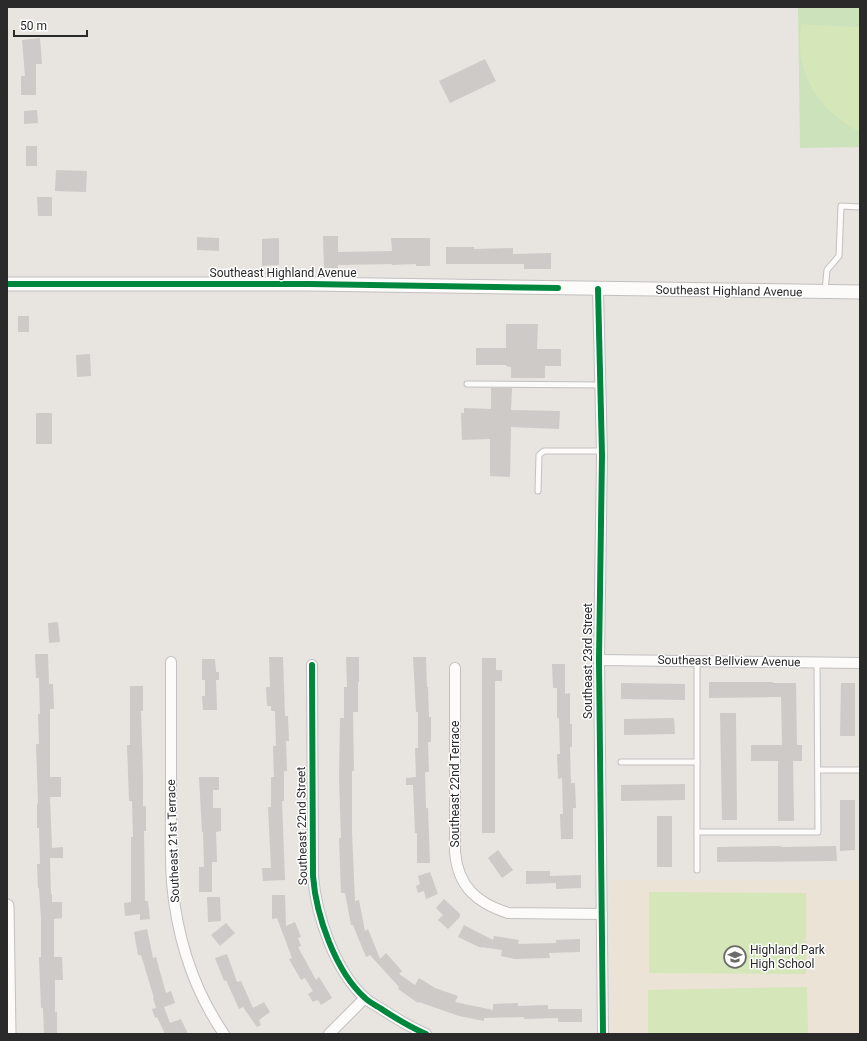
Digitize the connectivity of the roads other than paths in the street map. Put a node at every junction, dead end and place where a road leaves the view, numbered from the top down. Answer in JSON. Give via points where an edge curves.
{"nodes":[{"id":1,"x":860,"y":207,"type":"edge"},
{"id":2,"x":7,"y":284,"type":"edge"},
{"id":3,"x":598,"y":289,"type":"junction"},
{"id":4,"x":824,"y":292,"type":"junction"},
{"id":5,"x":860,"y":292,"type":"edge"},
{"id":6,"x":467,"y":384,"type":"dead end"},
{"id":7,"x":601,"y":385,"type":"junction"},
{"id":8,"x":602,"y":451,"type":"junction"},
{"id":9,"x":538,"y":491,"type":"dead end"},
{"id":10,"x":599,"y":660,"type":"junction"},
{"id":11,"x":697,"y":661,"type":"junction"},
{"id":12,"x":171,"y":662,"type":"dead end"},
{"id":13,"x":817,"y":662,"type":"junction"},
{"id":14,"x":860,"y":662,"type":"edge"},
{"id":15,"x":312,"y":665,"type":"dead end"},
{"id":16,"x":455,"y":668,"type":"dead end"},
{"id":17,"x":621,"y":762,"type":"dead end"},
{"id":18,"x":697,"y":762,"type":"junction"},
{"id":19,"x":818,"y":770,"type":"junction"},
{"id":20,"x":860,"y":770,"type":"edge"},
{"id":21,"x":697,"y":832,"type":"junction"},
{"id":22,"x":697,"y":870,"type":"dead end"},
{"id":23,"x":7,"y":906,"type":"edge"},
{"id":24,"x":602,"y":914,"type":"junction"},
{"id":25,"x":365,"y":998,"type":"junction"},
{"id":26,"x":9,"y":1034,"type":"edge"},
{"id":27,"x":224,"y":1034,"type":"edge"},
{"id":28,"x":329,"y":1034,"type":"edge"},
{"id":29,"x":426,"y":1034,"type":"edge"},
{"id":30,"x":603,"y":1034,"type":"edge"}],
"edges":[{"from":1,"to":4,"type":"lane","via":[[841,206],[839,256],[828,270]]},
{"from":2,"to":3,"type":"street","name":"Southeast Highland Avenue","via":[[309,284]]},
{"from":3,"to":4,"type":"street","name":"Southeast Highland Avenue"},
{"from":3,"to":7,"type":"street","name":"Southeast 23rd Street"},
{"from":4,"to":5,"type":"street","name":"Southeast Highland Avenue"},
{"from":6,"to":7,"type":"lane"},
{"from":7,"to":8,"type":"street","name":"Southeast 23rd Street"},
{"from":8,"to":9,"type":"lane","via":[[544,451],[539,455]]},
{"from":8,"to":10,"type":"street","name":"Southeast 23rd Street"},
{"from":10,"to":11,"type":"street","name":"Southeast Bellview Avenue"},
{"from":10,"to":24,"type":"street","name":"Southeast 23rd Street"},
{"from":11,"to":13,"type":"street","name":"Southeast Bellview Avenue"},
{"from":11,"to":18,"type":"lane"},
{"from":12,"to":27,"type":"street","name":"Southeast 21st Terrace","via":[[172,871],[175,909],[196,984]]},
{"from":13,"to":14,"type":"street","name":"Southeast Bellview Avenue"},
{"from":13,"to":19,"type":"lane"},
{"from":15,"to":25,"type":"street","name":"Southeast 22nd Street","via":[[315,899],[340,966]]},
{"from":16,"to":24,"type":"street","name":"Southeast 22nd Terrace","via":[[456,860],[466,887],[483,902],[514,914]]},
{"from":17,"to":18,"type":"lane"},
{"from":18,"to":21,"type":"lane"},
{"from":19,"to":20,"type":"lane"},
{"from":19,"to":21,"type":"lane","via":[[818,832]]},
{"from":21,"to":22,"type":"lane"},
{"from":23,"to":26,"type":"street"},
{"from":24,"to":30,"type":"street","name":"Southeast 23rd Street"},
{"from":25,"to":28,"type":"street"},
{"from":25,"to":29,"type":"street","name":"Southeast 22nd Street","via":[[393,1017]]}]}
